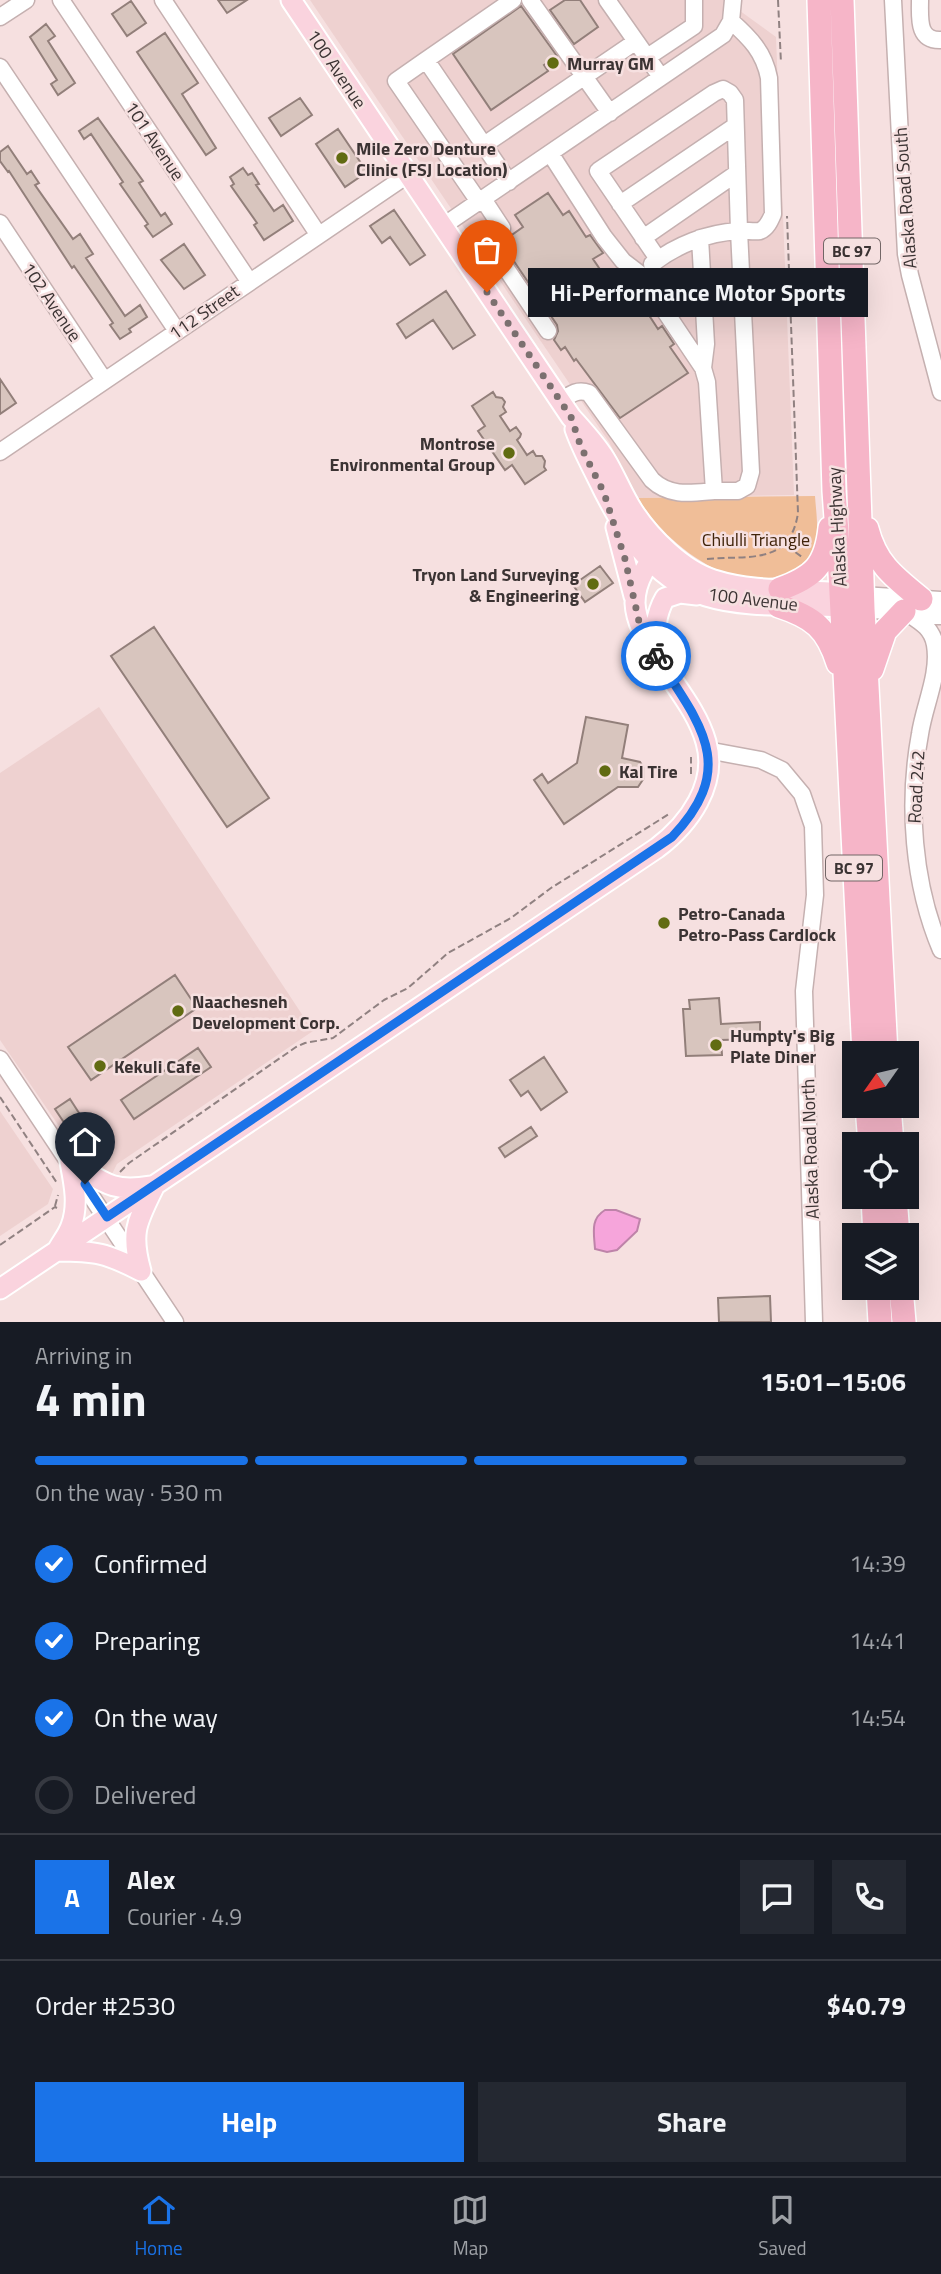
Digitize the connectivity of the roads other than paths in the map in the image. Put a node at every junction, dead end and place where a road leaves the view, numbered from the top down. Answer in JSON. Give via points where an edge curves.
{"nodes":[{"id":1,"x":26,"y":0,"type":"edge"},
{"id":2,"x":61,"y":0,"type":"edge"},
{"id":3,"x":163,"y":0,"type":"edge"},
{"id":4,"x":291,"y":0,"type":"edge"},
{"id":5,"x":513,"y":0,"type":"edge"},
{"id":6,"x":522,"y":0,"type":"edge"},
{"id":7,"x":530,"y":0,"type":"edge"},
{"id":8,"x":607,"y":0,"type":"edge"},
{"id":9,"x":694,"y":0,"type":"edge"},
{"id":10,"x":733,"y":0,"type":"edge"},
{"id":11,"x":842,"y":0,"type":"edge"},
{"id":12,"x":893,"y":0,"type":"edge"},
{"id":13,"x":920,"y":0,"type":"edge"},
{"id":14,"x":822,"y":2,"type":"edge"},
{"id":15,"x":0,"y":17,"type":"edge"},
{"id":16,"x":732,"y":21,"type":"junction"},
{"id":17,"x":941,"y":40,"type":"edge"},
{"id":18,"x":635,"y":42,"type":"junction"},
{"id":19,"x":646,"y":58,"type":"junction"},
{"id":20,"x":426,"y":60,"type":"junction"},
{"id":21,"x":0,"y":67,"type":"edge"},
{"id":22,"x":846,"y":71,"type":"junction"},
{"id":23,"x":661,"y":78,"type":"junction"},
{"id":24,"x":580,"y":79,"type":"junction"},
{"id":25,"x":610,"y":113,"type":"junction"},
{"id":26,"x":735,"y":126,"type":"junction"},
{"id":27,"x":484,"y":145,"type":"junction"},
{"id":28,"x":550,"y":153,"type":"junction"},
{"id":29,"x":737,"y":173,"type":"junction"},
{"id":30,"x":409,"y":174,"type":"junction"},
{"id":31,"x":509,"y":182,"type":"junction"},
{"id":32,"x":481,"y":200,"type":"junction"},
{"id":33,"x":620,"y":204,"type":"junction"},
{"id":34,"x":0,"y":223,"type":"edge"},
{"id":35,"x":443,"y":226,"type":"junction"},
{"id":36,"x":738,"y":231,"type":"junction"},
{"id":37,"x":318,"y":234,"type":"junction"},
{"id":38,"x":643,"y":238,"type":"junction"},
{"id":39,"x":700,"y":238,"type":"junction"},
{"id":40,"x":658,"y":260,"type":"junction"},
{"id":41,"x":640,"y":274,"type":"junction"},
{"id":42,"x":249,"y":281,"type":"junction"},
{"id":43,"x":177,"y":331,"type":"junction"},
{"id":44,"x":548,"y":331,"type":"dead end"},
{"id":45,"x":703,"y":368,"type":"junction"},
{"id":46,"x":104,"y":380,"type":"junction"},
{"id":47,"x":941,"y":392,"type":"edge"},
{"id":48,"x":566,"y":409,"type":"junction"},
{"id":49,"x":0,"y":452,"type":"edge"},
{"id":50,"x":714,"y":491,"type":"junction"},
{"id":51,"x":834,"y":491,"type":"junction"},
{"id":52,"x":604,"y":493,"type":"junction"},
{"id":53,"x":860,"y":503,"type":"junction"},
{"id":54,"x":656,"y":554,"type":"junction"},
{"id":55,"x":705,"y":596,"type":"junction"},
{"id":56,"x":779,"y":597,"type":"junction"},
{"id":57,"x":852,"y":601,"type":"junction"},
{"id":58,"x":635,"y":603,"type":"junction"},
{"id":59,"x":922,"y":603,"type":"edge"},
{"id":60,"x":941,"y":616,"type":"edge"},
{"id":61,"x":655,"y":653,"type":"junction"},
{"id":62,"x":938,"y":660,"type":"edge"},
{"id":63,"x":856,"y":683,"type":"junction"},
{"id":64,"x":699,"y":753,"type":"junction"},
{"id":65,"x":941,"y":950,"type":"edge"},
{"id":66,"x":864,"y":1041,"type":"edge"},
{"id":67,"x":885,"y":1041,"type":"edge"},
{"id":68,"x":0,"y":1059,"type":"edge"},
{"id":69,"x":70,"y":1162,"type":"junction"},
{"id":70,"x":154,"y":1186,"type":"junction"},
{"id":71,"x":107,"y":1217,"type":"junction"},
{"id":72,"x":57,"y":1251,"type":"junction"},
{"id":73,"x":141,"y":1271,"type":"junction"},
{"id":74,"x":0,"y":1289,"type":"edge"},
{"id":75,"x":879,"y":1300,"type":"edge"},
{"id":76,"x":902,"y":1300,"type":"edge"},
{"id":77,"x":175,"y":1322,"type":"edge"},
{"id":78,"x":814,"y":1322,"type":"edge"},
{"id":79,"x":880,"y":1322,"type":"edge"},
{"id":80,"x":904,"y":1322,"type":"edge"}],
"edges":[{"from":1,"to":15,"type":"street"},
{"from":2,"to":42,"type":"street","name":"101 Avenue"},
{"from":3,"to":37,"type":"street"},
{"from":4,"to":30,"type":"main road","name":"100 Avenue"},
{"from":5,"to":20,"type":"street"},
{"from":6,"to":24,"type":"street"},
{"from":7,"to":24,"type":"street"},
{"from":8,"to":18,"type":"street"},
{"from":9,"to":19,"type":"street","via":[[694,26]]},
{"from":10,"to":16,"type":"street"},
{"from":11,"to":22,"type":"highway","name":"Alaska Highway","number":"BC 97"},
{"from":12,"to":47,"type":"street","name":"Alaska Road South","via":[[906,254]]},
{"from":13,"to":17,"type":"street","via":[[925,37]]},
{"from":14,"to":22,"type":"highway"},
{"from":14,"to":51,"type":"highway","name":"Alaska Highway","number":"BC 97"},
{"from":16,"to":23,"type":"street","via":[[723,35]]},
{"from":16,"to":36,"type":"street","via":[[766,63],[773,214],[761,230]]},
{"from":18,"to":19,"type":"street"},
{"from":18,"to":24,"type":"street"},
{"from":19,"to":23,"type":"street"},
{"from":20,"to":27,"type":"street"},
{"from":20,"to":32,"type":"street","via":[[396,81]]},
{"from":21,"to":43,"type":"street"},
{"from":22,"to":53,"type":"highway","name":"Alaska Highway","number":"BC 97"},
{"from":23,"to":25,"type":"street"},
{"from":24,"to":25,"type":"street"},
{"from":24,"to":27,"type":"street"},
{"from":25,"to":28,"type":"street"},
{"from":26,"to":29,"type":"street"},
{"from":26,"to":33,"type":"street"},
{"from":26,"to":33,"type":"street","via":[[734,100],[723,89],[598,171]]},
{"from":27,"to":31,"type":"street"},
{"from":28,"to":31,"type":"street"},
{"from":28,"to":41,"type":"street","via":[[604,237]]},
{"from":29,"to":36,"type":"street"},
{"from":29,"to":38,"type":"street"},
{"from":30,"to":35,"type":"main road","name":"100 Avenue"},
{"from":30,"to":37,"type":"street","name":"112 Street"},
{"from":31,"to":32,"type":"street"},
{"from":32,"to":35,"type":"street"},
{"from":32,"to":44,"type":"street","via":[[502,228],[495,252]]},
{"from":33,"to":38,"type":"street"},
{"from":34,"to":46,"type":"street","name":"102 Avenue"},
{"from":35,"to":48,"type":"main road","name":"100 Avenue"},
{"from":36,"to":39,"type":"street"},
{"from":36,"to":50,"type":"street","via":[[751,472],[747,486],[738,491]]},
{"from":37,"to":42,"type":"street","name":"112 Street"},
{"from":38,"to":40,"type":"street"},
{"from":39,"to":40,"type":"street"},
{"from":39,"to":45,"type":"street","via":[[706,344]]},
{"from":40,"to":41,"type":"street"},
{"from":41,"to":45,"type":"street"},
{"from":42,"to":43,"type":"street","name":"112 Street"},
{"from":43,"to":46,"type":"street","name":"112 Street"},
{"from":45,"to":50,"type":"street"},
{"from":46,"to":49,"type":"street","name":"112 Street"},
{"from":48,"to":50,"type":"street","via":[[573,393],[589,393],[660,488],[677,494]]},
{"from":48,"to":52,"type":"main road","name":"100 Avenue"},
{"from":48,"to":54,"type":"main road","name":"100 Avenue","via":[[606,460]]},
{"from":51,"to":56,"type":"highway","via":[[823,559],[808,577]]},
{"from":51,"to":57,"type":"highway","name":"Alaska Highway","number":"BC 97"},
{"from":52,"to":54,"type":"main road","name":"100 Avenue","via":[[631,540]]},
{"from":52,"to":58,"type":"main road"},
{"from":53,"to":57,"type":"highway","name":"Alaska Highway","number":"BC 97"},
{"from":53,"to":59,"type":"highway","via":[[877,556]]},
{"from":54,"to":55,"type":"main road","name":"100 Avenue","via":[[672,579]]},
{"from":54,"to":56,"type":"main road","name":"100 Avenue","via":[[710,579]]},
{"from":54,"to":58,"type":"main road","via":[[639,578]]},
{"from":55,"to":56,"type":"main road","name":"100 Avenue"},
{"from":55,"to":61,"type":"main road","via":[[680,593],[666,598],[656,622]]},
{"from":56,"to":57,"type":"main road","name":"100 Avenue"},
{"from":56,"to":63,"type":"highway","via":[[825,633]]},
{"from":57,"to":59,"type":"street"},
{"from":57,"to":63,"type":"highway","name":"Alaska Highway","number":"BC 97"},
{"from":58,"to":61,"type":"main road","via":[[640,626]]},
{"from":59,"to":60,"type":"street"},
{"from":59,"to":62,"type":"street","name":"Road 242"},
{"from":59,"to":63,"type":"highway","via":[[885,631]]},
{"from":61,"to":64,"type":"main road","via":[[696,717]]},
{"from":62,"to":65,"type":"street","name":"Road 242","via":[[917,747],[913,831]]},
{"from":63,"to":66,"type":"highway","name":"Alaska Highway","number":"BC 97"},
{"from":63,"to":67,"type":"highway","name":"Alaska Highway","number":"BC 97"},
{"from":64,"to":70,"type":"main road","via":[[706,780],[701,796],[672,837]]},
{"from":64,"to":78,"type":"street","name":"Alaska Road North","via":[[761,760],[782,770],[802,794],[813,826],[815,895],[804,991]]},
{"from":68,"to":69,"type":"street"},
{"from":69,"to":70,"type":"main road","via":[[115,1188]]},
{"from":69,"to":71,"type":"street"},
{"from":69,"to":72,"type":"main road","via":[[74,1212]]},
{"from":70,"to":71,"type":"main road"},
{"from":70,"to":73,"type":"main road","via":[[136,1225],[135,1249]]},
{"from":71,"to":72,"type":"main road"},
{"from":71,"to":73,"type":"street"},
{"from":72,"to":73,"type":"main road","via":[[92,1251]]},
{"from":72,"to":74,"type":"main road"},
{"from":73,"to":77,"type":"street"},
{"from":75,"to":79,"type":"highway"},
{"from":76,"to":80,"type":"highway"}]}
